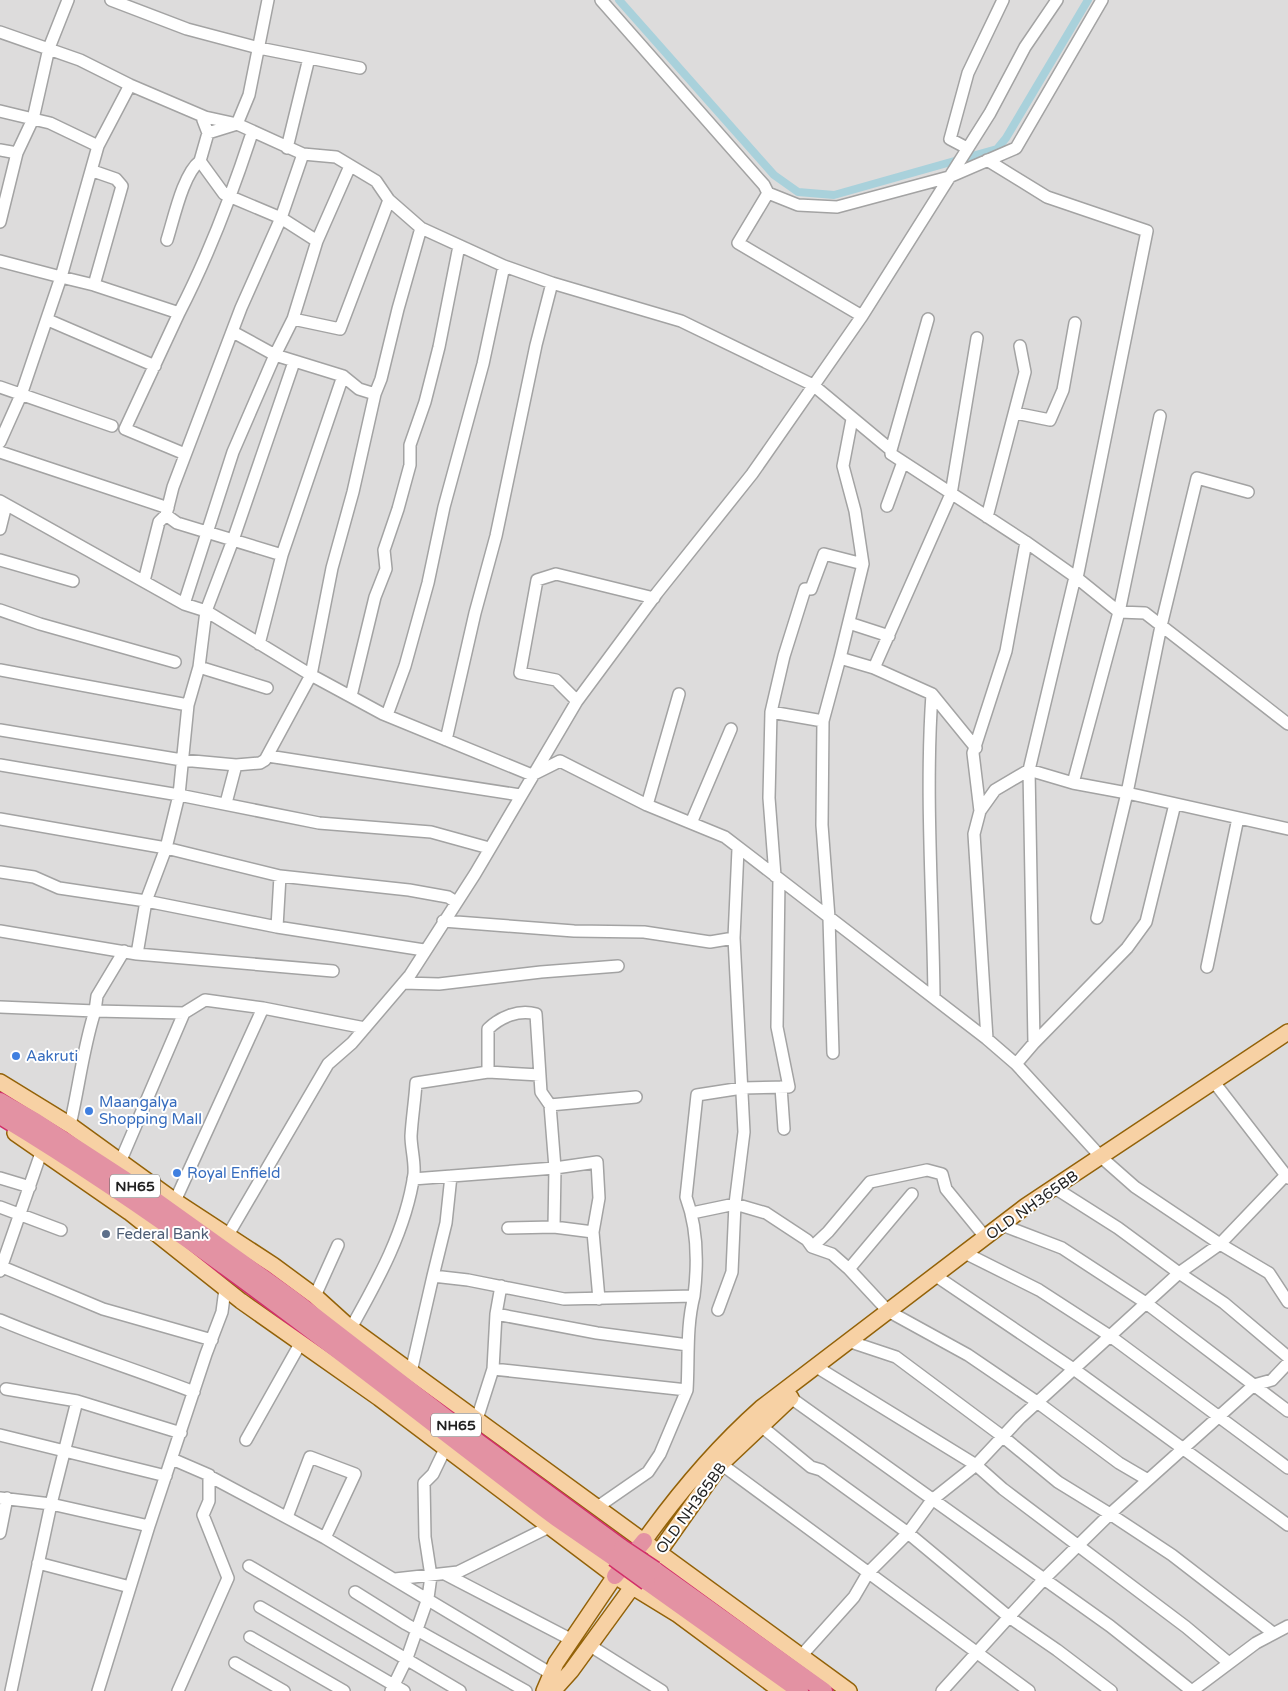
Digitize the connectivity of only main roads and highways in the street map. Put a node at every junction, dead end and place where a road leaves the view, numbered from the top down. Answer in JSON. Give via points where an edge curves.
{"nodes":[{"id":1,"x":1288,"y":1032,"type":"edge"},
{"id":2,"x":0,"y":1082,"type":"edge"},
{"id":3,"x":0,"y":1100,"type":"edge"},
{"id":4,"x":0,"y":1116,"type":"edge"},
{"id":5,"x":0,"y":1123,"type":"edge"},
{"id":6,"x":265,"y":1278,"type":"junction"},
{"id":7,"x":293,"y":1298,"type":"junction"},
{"id":8,"x":788,"y":1394,"type":"junction"},
{"id":9,"x":644,"y":1541,"type":"junction"},
{"id":10,"x":660,"y":1551,"type":"junction"},
{"id":11,"x":615,"y":1576,"type":"junction"},
{"id":12,"x":644,"y":1579,"type":"junction"},
{"id":13,"x":554,"y":1690,"type":"edge"},
{"id":14,"x":778,"y":1690,"type":"edge"},
{"id":15,"x":800,"y":1691,"type":"edge"},
{"id":16,"x":824,"y":1691,"type":"edge"},
{"id":17,"x":849,"y":1691,"type":"edge"}],
"edges":[{"from":1,"to":8,"type":"main road","name":"OLD NH365BB","via":[[1002,1225],[815,1366]]},
{"from":2,"to":6,"type":"main road","via":[[70,1125],[228,1235]]},
{"from":3,"to":6,"type":"highway","number":"NH65","via":[[36,1120],[141,1190]]},
{"from":4,"to":6,"type":"highway","number":"NH65","via":[[170,1226]]},
{"from":5,"to":11,"type":"main road","via":[[129,1212],[241,1302],[446,1447]]},
{"from":6,"to":7,"type":"highway","number":"NH65"},
{"from":6,"to":7,"type":"main road"},
{"from":7,"to":9,"type":"main road","via":[[315,1296],[351,1328]]},
{"from":7,"to":12,"type":"highway","number":"NH65","bridge":true,"via":[[618,1553]]},
{"from":8,"to":9,"type":"main road","name":"OLD NH365BB","via":[[760,1408],[729,1436]]},
{"from":8,"to":10,"type":"main road","name":"OLD NH365BB","via":[[761,1426],[721,1464]]},
{"from":9,"to":10,"type":"main road"},
{"from":9,"to":11,"type":"highway"},
{"from":10,"to":12,"type":"main road","name":"OLD NH365BB"},
{"from":10,"to":17,"type":"main road"},
{"from":11,"to":12,"type":"main road"},
{"from":11,"to":13,"type":"main road","via":[[550,1673]]},
{"from":12,"to":13,"type":"main road","name":"OLD NH365BB"},
{"from":12,"to":14,"type":"main road","via":[[677,1614]]},
{"from":12,"to":15,"type":"highway","number":"NH65"},
{"from":12,"to":16,"type":"highway","number":"NH65"}]}
